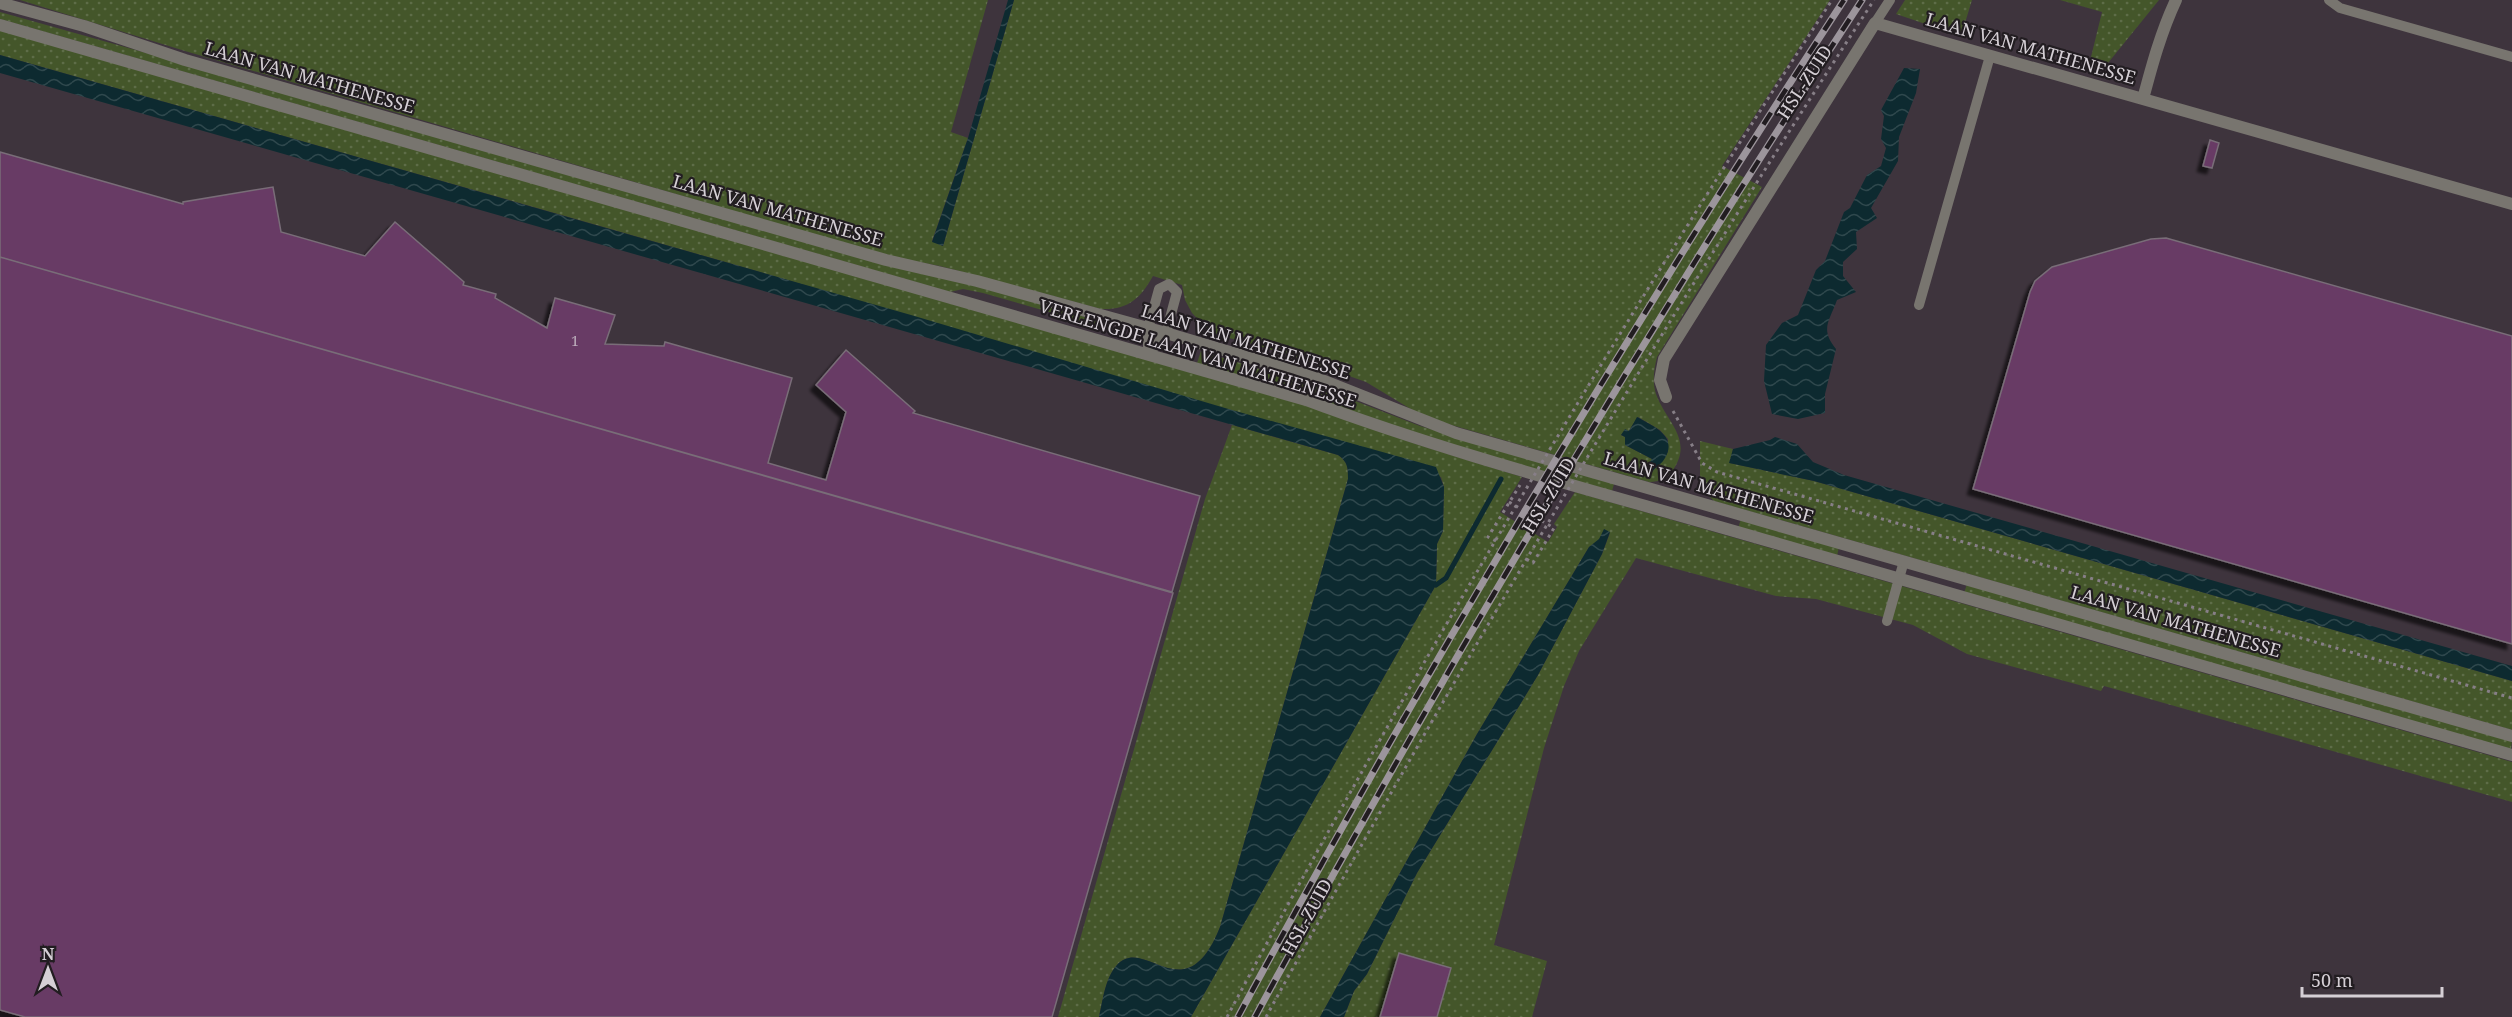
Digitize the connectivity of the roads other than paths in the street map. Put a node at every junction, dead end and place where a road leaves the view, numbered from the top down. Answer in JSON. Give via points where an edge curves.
{"nodes":[{"id":1,"x":1890,"y":0,"type":"edge"},
{"id":2,"x":2176,"y":0,"type":"edge"},
{"id":3,"x":2329,"y":0,"type":"edge"},
{"id":4,"x":0,"y":3,"type":"edge"},
{"id":5,"x":1875,"y":23,"type":"junction"},
{"id":6,"x":0,"y":25,"type":"edge"},
{"id":7,"x":1990,"y":56,"type":"junction"},
{"id":8,"x":2512,"y":57,"type":"edge"},
{"id":9,"x":2143,"y":99,"type":"junction"},
{"id":10,"x":2512,"y":204,"type":"edge"},
{"id":11,"x":1919,"y":305,"type":"dead end"},
{"id":12,"x":987,"y":308,"type":"joint"},
{"id":13,"x":1148,"y":329,"type":"junction"},
{"id":14,"x":1166,"y":333,"type":"junction"},
{"id":15,"x":1148,"y":355,"type":"junction"},
{"id":16,"x":1666,"y":397,"type":"road end"},
{"id":17,"x":1467,"y":455,"type":"joint"},
{"id":18,"x":1904,"y":561,"type":"junction"},
{"id":19,"x":1899,"y":579,"type":"junction"},
{"id":20,"x":1887,"y":621,"type":"dead end"},
{"id":21,"x":2512,"y":736,"type":"edge"},
{"id":22,"x":2512,"y":755,"type":"edge"}],
"edges":[{"from":1,"to":5,"type":"lane"},
{"from":2,"to":9,"type":"street","via":[[2155,52]]},
{"from":3,"to":8,"type":"lane","via":[[2340,8]]},
{"from":4,"to":13,"type":"street","name":"LAAN VAN MATHENESSE","via":[[185,60],[886,260],[977,280]]},
{"from":5,"to":7,"type":"street","name":"LAAN VAN MATHENESSE"},
{"from":5,"to":16,"type":"street","via":[[1664,359],[1660,380]]},
{"from":6,"to":12,"type":"street","name":"LAAN VAN MATHENESSE"},
{"from":7,"to":9,"type":"street","name":"LAAN VAN MATHENESSE"},
{"from":7,"to":11,"type":"lane"},
{"from":9,"to":10,"type":"street","name":"LAAN VAN MATHENESSE"},
{"from":12,"to":15,"type":"street","name":"VERLENGDE LAAN VAN MATHENESSE"},
{"from":13,"to":14,"type":"street","name":"LAAN VAN MATHENESSE"},
{"from":13,"to":14,"type":"lane","via":[[1159,289],[1169,284],[1177,292]]},
{"from":13,"to":15,"type":"lane"},
{"from":14,"to":15,"type":"lane"},
{"from":14,"to":18,"type":"street","name":"LAAN VAN MATHENESSE","via":[[1317,378],[1456,433]]},
{"from":15,"to":17,"type":"street","name":"VERLENGDE LAAN VAN MATHENESSE","via":[[1305,400]]},
{"from":17,"to":19,"type":"street","name":"LAAN VAN MATHENESSE"},
{"from":18,"to":19,"type":"lane"},
{"from":18,"to":21,"type":"street","name":"LAAN VAN MATHENESSE"},
{"from":19,"to":20,"type":"lane"},
{"from":19,"to":22,"type":"street","name":"LAAN VAN MATHENESSE"}]}
